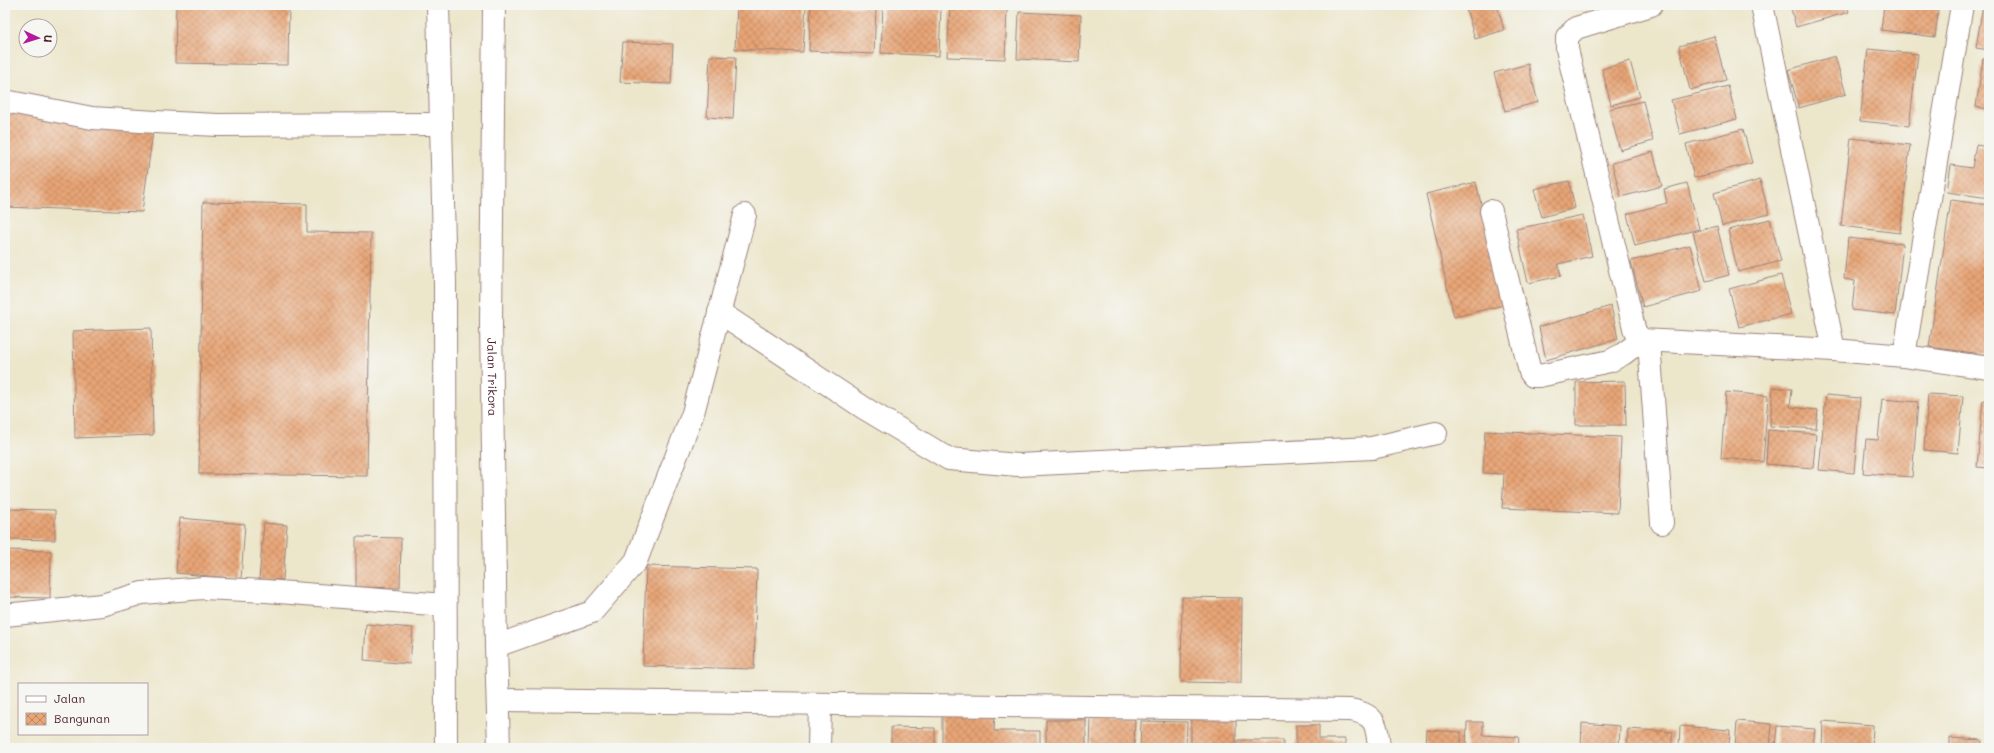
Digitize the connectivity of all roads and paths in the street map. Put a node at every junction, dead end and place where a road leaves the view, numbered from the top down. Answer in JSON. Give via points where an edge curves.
{"nodes":[{"id":1,"x":438,"y":5,"type":"edge"},
{"id":2,"x":494,"y":5,"type":"edge"},
{"id":3,"x":1651,"y":5,"type":"edge"},
{"id":4,"x":1762,"y":5,"type":"edge"},
{"id":5,"x":1962,"y":5,"type":"edge"},
{"id":6,"x":5,"y":100,"type":"edge"},
{"id":7,"x":440,"y":124,"type":"junction"},
{"id":8,"x":1491,"y":211,"type":"dead end"},
{"id":9,"x":745,"y":215,"type":"dead end"},
{"id":10,"x":719,"y":312,"type":"junction"},
{"id":11,"x":1645,"y":341,"type":"junction"},
{"id":12,"x":1834,"y":350,"type":"junction"},
{"id":13,"x":1904,"y":356,"type":"junction"},
{"id":14,"x":1989,"y":368,"type":"edge"},
{"id":15,"x":1436,"y":433,"type":"dead end"},
{"id":16,"x":1662,"y":523,"type":"dead end"},
{"id":17,"x":444,"y":605,"type":"junction"},
{"id":18,"x":5,"y":615,"type":"edge"},
{"id":19,"x":496,"y":646,"type":"junction"},
{"id":20,"x":498,"y":700,"type":"junction"},
{"id":21,"x":820,"y":704,"type":"junction"},
{"id":22,"x":446,"y":748,"type":"edge"},
{"id":23,"x":499,"y":748,"type":"edge"},
{"id":24,"x":819,"y":748,"type":"edge"},
{"id":25,"x":1379,"y":748,"type":"edge"}],
"edges":[{"from":1,"to":7,"type":"street"},
{"from":2,"to":19,"type":"street","name":"Jalan Trikora","via":[[491,324]]},
{"from":3,"to":11,"type":"street","via":[[1576,28],[1567,37],[1567,49],[1635,332]]},
{"from":4,"to":12,"type":"street"},
{"from":5,"to":13,"type":"street"},
{"from":6,"to":7,"type":"street","via":[[92,118],[218,125]]},
{"from":7,"to":17,"type":"street","via":[[445,282]]},
{"from":8,"to":11,"type":"street","via":[[1533,376],[1610,361]]},
{"from":9,"to":10,"type":"street"},
{"from":10,"to":15,"type":"street","via":[[864,408],[949,459],[1018,465],[1372,448]]},
{"from":10,"to":19,"type":"street","via":[[693,413],[636,561],[592,612]]},
{"from":11,"to":12,"type":"street"},
{"from":11,"to":16,"type":"street"},
{"from":12,"to":13,"type":"street"},
{"from":13,"to":14,"type":"street"},
{"from":17,"to":18,"type":"street","via":[[203,588],[142,593],[102,605]]},
{"from":17,"to":22,"type":"street"},
{"from":19,"to":20,"type":"street","name":"Jalan Trikora"},
{"from":20,"to":21,"type":"street"},
{"from":20,"to":23,"type":"street","name":"Jalan Trikora"},
{"from":21,"to":24,"type":"street"},
{"from":21,"to":25,"type":"street","via":[[1350,710],[1373,719],[1378,730]]}]}
